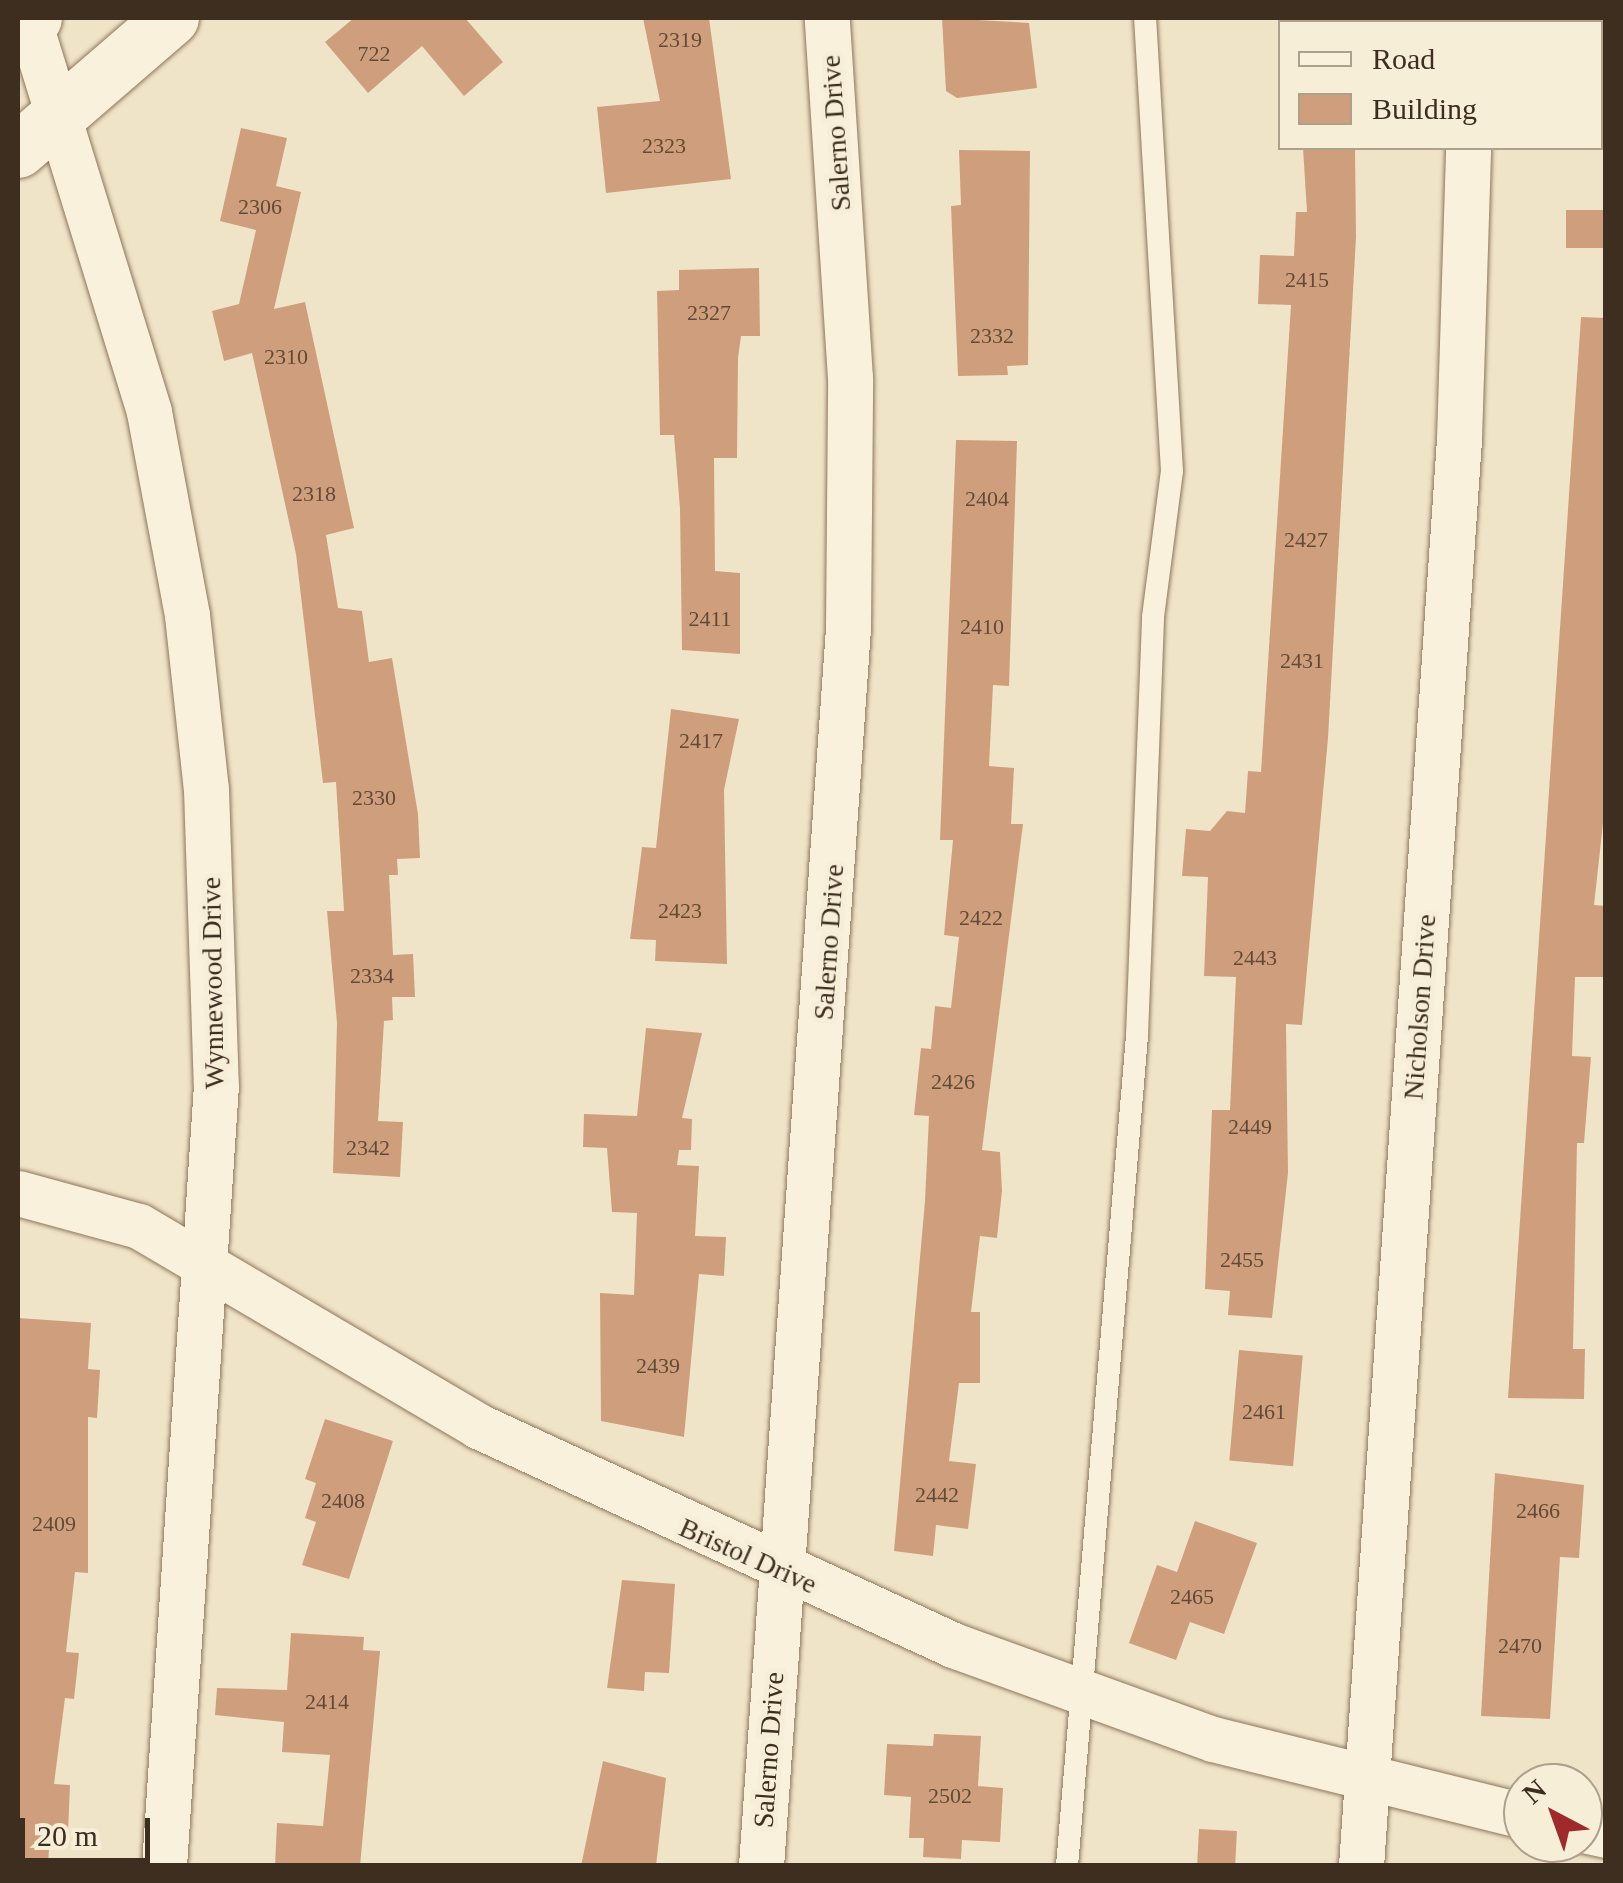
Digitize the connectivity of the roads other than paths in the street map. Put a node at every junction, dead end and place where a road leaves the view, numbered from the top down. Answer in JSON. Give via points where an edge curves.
{"nodes":[{"id":1,"x":171,"y":18,"type":"edge"},
{"id":2,"x":827,"y":18,"type":"edge"},
{"id":3,"x":1145,"y":18,"type":"edge"},
{"id":4,"x":27,"y":22,"type":"edge"},
{"id":5,"x":37,"y":134,"type":"edge"},
{"id":6,"x":1468,"y":150,"type":"edge"},
{"id":7,"x":18,"y":1193,"type":"edge"},
{"id":8,"x":206,"y":1259,"type":"junction"},
{"id":9,"x":782,"y":1572,"type":"junction"},
{"id":10,"x":1083,"y":1692,"type":"junction"},
{"id":11,"x":1366,"y":1781,"type":"junction"},
{"id":12,"x":1503,"y":1812,"type":"edge"},
{"id":13,"x":164,"y":1866,"type":"edge"},
{"id":14,"x":761,"y":1866,"type":"edge"},
{"id":15,"x":1066,"y":1866,"type":"edge"},
{"id":16,"x":1361,"y":1866,"type":"edge"}],
"edges":[{"from":1,"to":5,"type":"main road"},
{"from":2,"to":9,"type":"street","name":"Salerno Drive","via":[[850,378],[848,627]]},
{"from":3,"to":10,"type":"lane","via":[[1172,471],[1153,618],[1138,1036]]},
{"from":4,"to":5,"type":"street","name":"Wynnewood Drive"},
{"from":5,"to":8,"type":"street","name":"Wynnewood Drive","via":[[107,252],[145,394],[187,616],[216,936]]},
{"from":6,"to":11,"type":"street","name":"Nicholson Drive","via":[[1459,438]]},
{"from":7,"to":8,"type":"street","name":"Bristol Drive","via":[[138,1226]]},
{"from":8,"to":9,"type":"street","name":"Bristol Drive","via":[[478,1426]]},
{"from":8,"to":13,"type":"street","name":"Wynnewood Drive"},
{"from":9,"to":10,"type":"street","name":"Bristol Drive"},
{"from":9,"to":14,"type":"street","name":"Salerno Drive"},
{"from":10,"to":11,"type":"street","name":"Bristol Drive"},
{"from":10,"to":15,"type":"lane"},
{"from":11,"to":12,"type":"street","name":"Bristol Drive"},
{"from":11,"to":16,"type":"street","name":"Nicholson Drive"}]}
